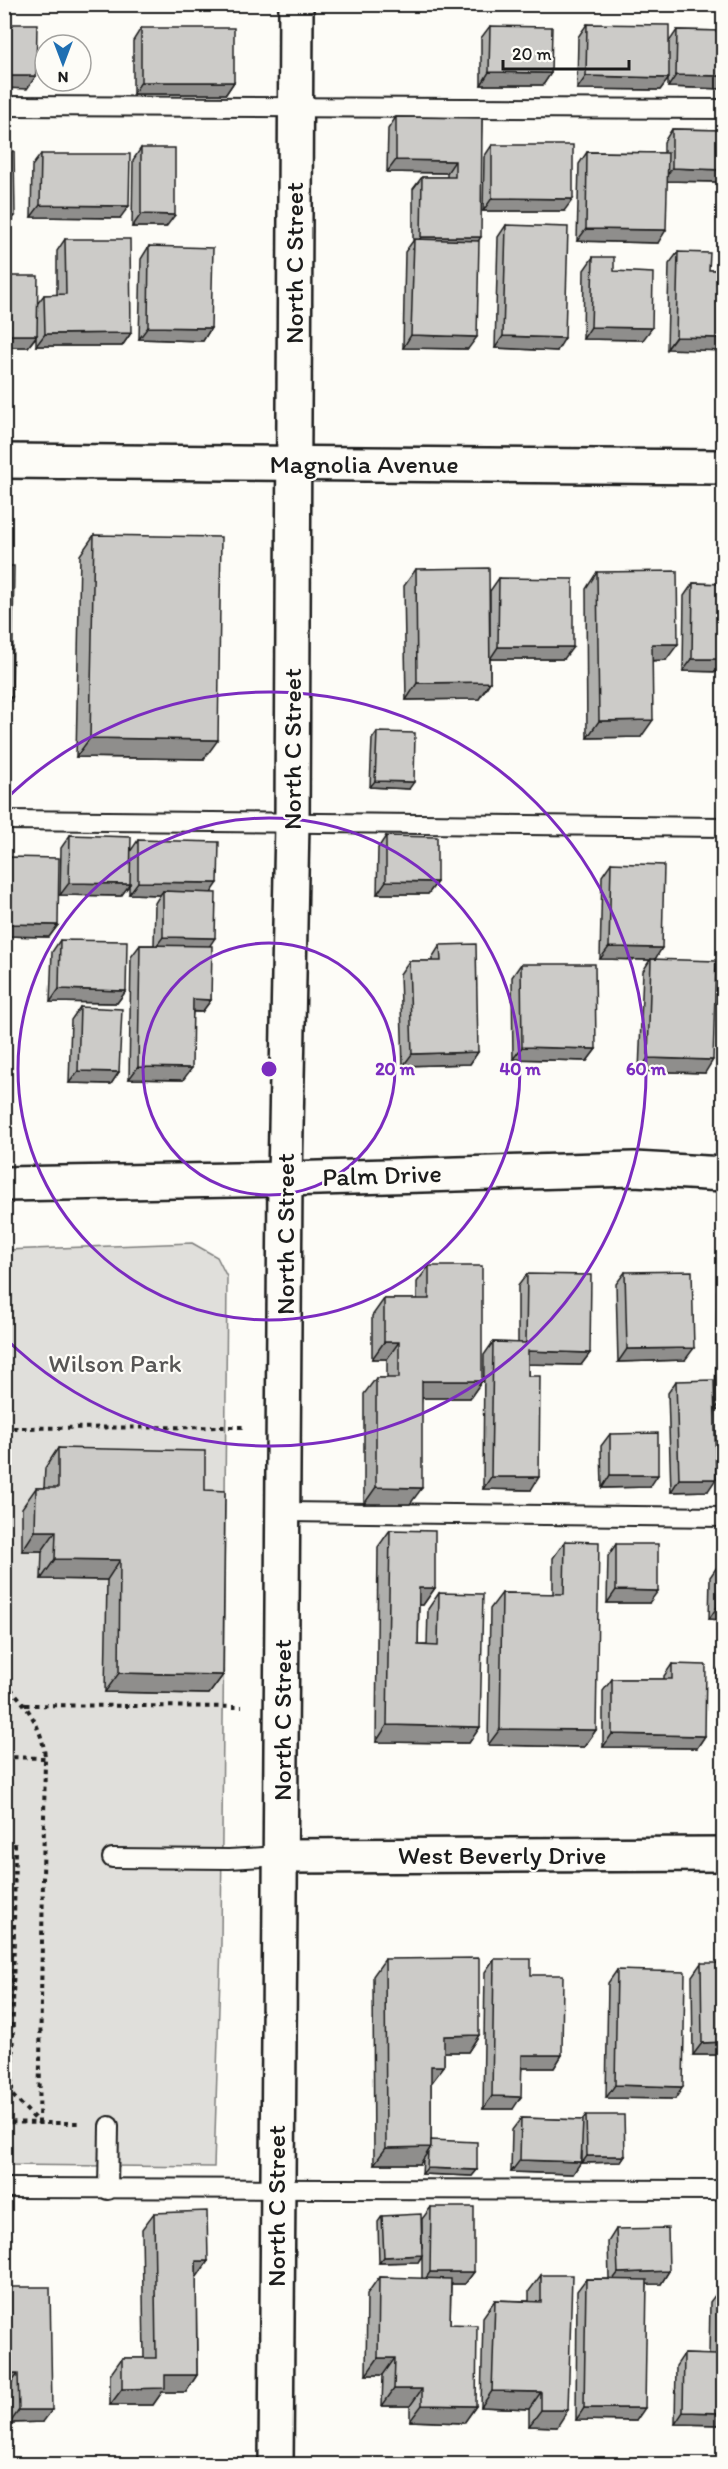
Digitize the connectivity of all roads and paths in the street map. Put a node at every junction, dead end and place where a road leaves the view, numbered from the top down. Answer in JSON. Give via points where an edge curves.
{"nodes":[{"id":1,"x":296,"y":4,"type":"edge"},
{"id":2,"x":4,"y":106,"type":"edge"},
{"id":3,"x":295,"y":108,"type":"junction"},
{"id":4,"x":723,"y":109,"type":"edge"},
{"id":5,"x":4,"y":461,"type":"edge"},
{"id":6,"x":294,"y":463,"type":"junction"},
{"id":7,"x":723,"y":467,"type":"edge"},
{"id":8,"x":4,"y":820,"type":"edge"},
{"id":9,"x":292,"y":823,"type":"junction"},
{"id":10,"x":723,"y":827,"type":"edge"},
{"id":11,"x":723,"y":1174,"type":"edge"},
{"id":12,"x":285,"y":1179,"type":"junction"},
{"id":13,"x":4,"y":1184,"type":"edge"},
{"id":14,"x":285,"y":1426,"type":"junction"},
{"id":15,"x":4,"y":1428,"type":"edge"},
{"id":16,"x":284,"y":1512,"type":"junction"},
{"id":17,"x":723,"y":1517,"type":"edge"},
{"id":18,"x":4,"y":1682,"type":"edge"},
{"id":19,"x":25,"y":1705,"type":"junction"},
{"id":20,"x":282,"y":1707,"type":"junction"},
{"id":21,"x":4,"y":1757,"type":"edge"},
{"id":22,"x":45,"y":1758,"type":"junction"},
{"id":23,"x":4,"y":1845,"type":"edge"},
{"id":24,"x":723,"y":1854,"type":"edge"},
{"id":25,"x":281,"y":1856,"type":"junction"},
{"id":26,"x":112,"y":1858,"type":"dead end"},
{"id":27,"x":4,"y":2095,"type":"edge"},
{"id":28,"x":12,"y":2095,"type":"junction"},
{"id":29,"x":4,"y":2122,"type":"edge"},
{"id":30,"x":39,"y":2123,"type":"junction"},
{"id":31,"x":86,"y":2123,"type":"dead end"},
{"id":32,"x":109,"y":2126,"type":"dead end"},
{"id":33,"x":4,"y":2188,"type":"edge"},
{"id":34,"x":108,"y":2190,"type":"junction"},
{"id":35,"x":276,"y":2190,"type":"junction"},
{"id":36,"x":723,"y":2190,"type":"edge"},
{"id":37,"x":276,"y":2464,"type":"edge"}],
"edges":[{"from":1,"to":3,"type":"street","name":"North C Street"},
{"from":2,"to":3,"type":"lane"},
{"from":3,"to":4,"type":"lane"},
{"from":3,"to":6,"type":"street","name":"North C Street"},
{"from":5,"to":6,"type":"street","name":"Magnolia Avenue"},
{"from":6,"to":7,"type":"street","name":"Magnolia Avenue"},
{"from":6,"to":9,"type":"street","name":"North C Street"},
{"from":8,"to":9,"type":"lane"},
{"from":9,"to":10,"type":"lane"},
{"from":9,"to":12,"type":"street","name":"North C Street"},
{"from":11,"to":12,"type":"street","name":"Palm Drive","via":[[634,1169]]},
{"from":12,"to":13,"type":"street","name":"Palm Drive"},
{"from":12,"to":14,"type":"street","name":"North C Street"},
{"from":14,"to":15,"type":"path"},
{"from":14,"to":16,"type":"street","name":"North C Street"},
{"from":16,"to":17,"type":"lane"},
{"from":16,"to":20,"type":"street","name":"North C Street"},
{"from":18,"to":19,"type":"path"},
{"from":19,"to":20,"type":"path"},
{"from":19,"to":22,"type":"path","via":[[44,1740]]},
{"from":20,"to":25,"type":"street","name":"North C Street"},
{"from":21,"to":22,"type":"path"},
{"from":22,"to":30,"type":"path"},
{"from":23,"to":28,"type":"path","via":[[15,1845]]},
{"from":24,"to":25,"type":"street","name":"West Beverly Drive"},
{"from":25,"to":26,"type":"lane"},
{"from":25,"to":35,"type":"street","name":"North C Street"},
{"from":27,"to":28,"type":"path"},
{"from":28,"to":30,"type":"path"},
{"from":29,"to":30,"type":"path"},
{"from":30,"to":31,"type":"path"},
{"from":32,"to":34,"type":"lane"},
{"from":33,"to":34,"type":"lane"},
{"from":34,"to":35,"type":"lane"},
{"from":35,"to":36,"type":"lane"},
{"from":35,"to":37,"type":"street","name":"North C Street"}]}
